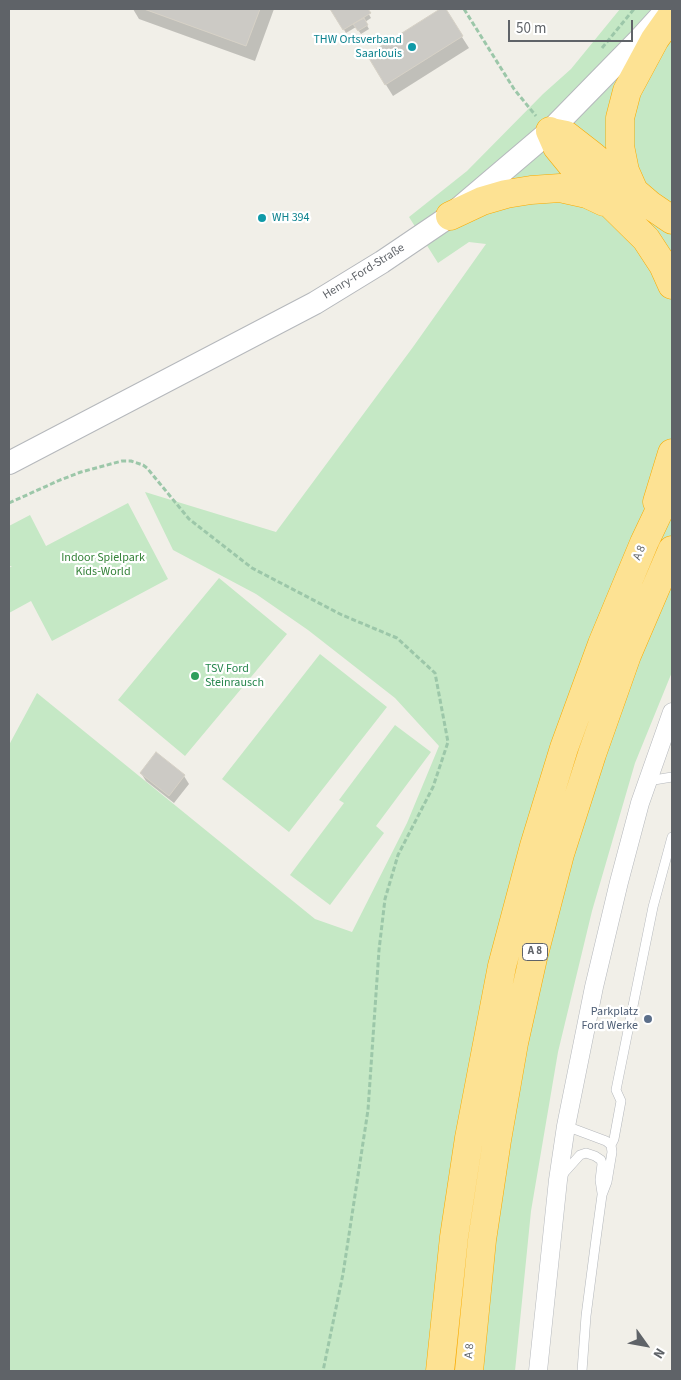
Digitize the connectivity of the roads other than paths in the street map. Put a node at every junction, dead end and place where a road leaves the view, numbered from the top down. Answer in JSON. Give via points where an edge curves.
{"nodes":[{"id":1,"x":667,"y":9,"type":"edge"},
{"id":2,"x":672,"y":15,"type":"edge"},
{"id":3,"x":538,"y":123,"type":"junction"},
{"id":4,"x":623,"y":198,"type":"junction"},
{"id":5,"x":450,"y":216,"type":"junction"},
{"id":6,"x":672,"y":220,"type":"edge"},
{"id":7,"x":672,"y":285,"type":"edge"},
{"id":8,"x":672,"y":453,"type":"edge"},
{"id":9,"x":9,"y":463,"type":"edge"},
{"id":10,"x":672,"y":484,"type":"edge"},
{"id":11,"x":644,"y":543,"type":"junction"},
{"id":12,"x":672,"y":550,"type":"edge"},
{"id":13,"x":670,"y":716,"type":"edge"},
{"id":14,"x":672,"y":741,"type":"edge"},
{"id":15,"x":672,"y":777,"type":"edge"},
{"id":16,"x":647,"y":782,"type":"junction"},
{"id":17,"x":672,"y":837,"type":"edge"},
{"id":18,"x":566,"y":1126,"type":"junction"},
{"id":19,"x":611,"y":1145,"type":"junction"},
{"id":20,"x":558,"y":1180,"type":"junction"},
{"id":21,"x":602,"y":1195,"type":"junction"},
{"id":22,"x":440,"y":1371,"type":"edge"},
{"id":23,"x":469,"y":1371,"type":"edge"},
{"id":24,"x":538,"y":1371,"type":"edge"},
{"id":25,"x":582,"y":1371,"type":"edge"}],
"edges":[{"from":1,"to":3,"type":"street","name":"Henry-Ford-Straße","via":[[638,41]]},
{"from":2,"to":4,"type":"highway","via":[[654,39],[627,91],[620,118],[620,146],[625,171]]},
{"from":3,"to":4,"type":"highway","via":[[566,135],[593,156]]},
{"from":3,"to":5,"type":"street","name":"Henry-Ford-Straße"},
{"from":4,"to":5,"type":"highway","via":[[560,188],[506,194]]},
{"from":4,"to":6,"type":"highway","via":[[650,205]]},
{"from":4,"to":7,"type":"highway"},
{"from":5,"to":9,"type":"street","name":"Henry-Ford-Straße","via":[[315,303]]},
{"from":8,"to":11,"type":"highway"},
{"from":10,"to":11,"type":"highway","name":"A 8","number":"A 8"},
{"from":11,"to":22,"type":"highway","name":"A 8","number":"A 8","via":[[564,748],[502,966],[464,1168]]},
{"from":12,"to":23,"type":"highway","name":"A 8","number":"A 8","via":[[627,655],[592,754],[560,854],[533,958],[497,1140],[482,1240]]},
{"from":13,"to":14,"type":"lane"},
{"from":13,"to":16,"type":"street"},
{"from":15,"to":16,"type":"lane"},
{"from":16,"to":18,"type":"street","via":[[594,987]]},
{"from":17,"to":19,"type":"lane","via":[[639,971],[616,1090],[621,1101]]},
{"from":18,"to":19,"type":"lane"},
{"from":18,"to":20,"type":"street"},
{"from":19,"to":21,"type":"lane","via":[[607,1182]]},
{"from":20,"to":21,"type":"lane","via":[[580,1155],[595,1156],[602,1164]]},
{"from":20,"to":24,"type":"street"},
{"from":21,"to":25,"type":"lane"}]}
